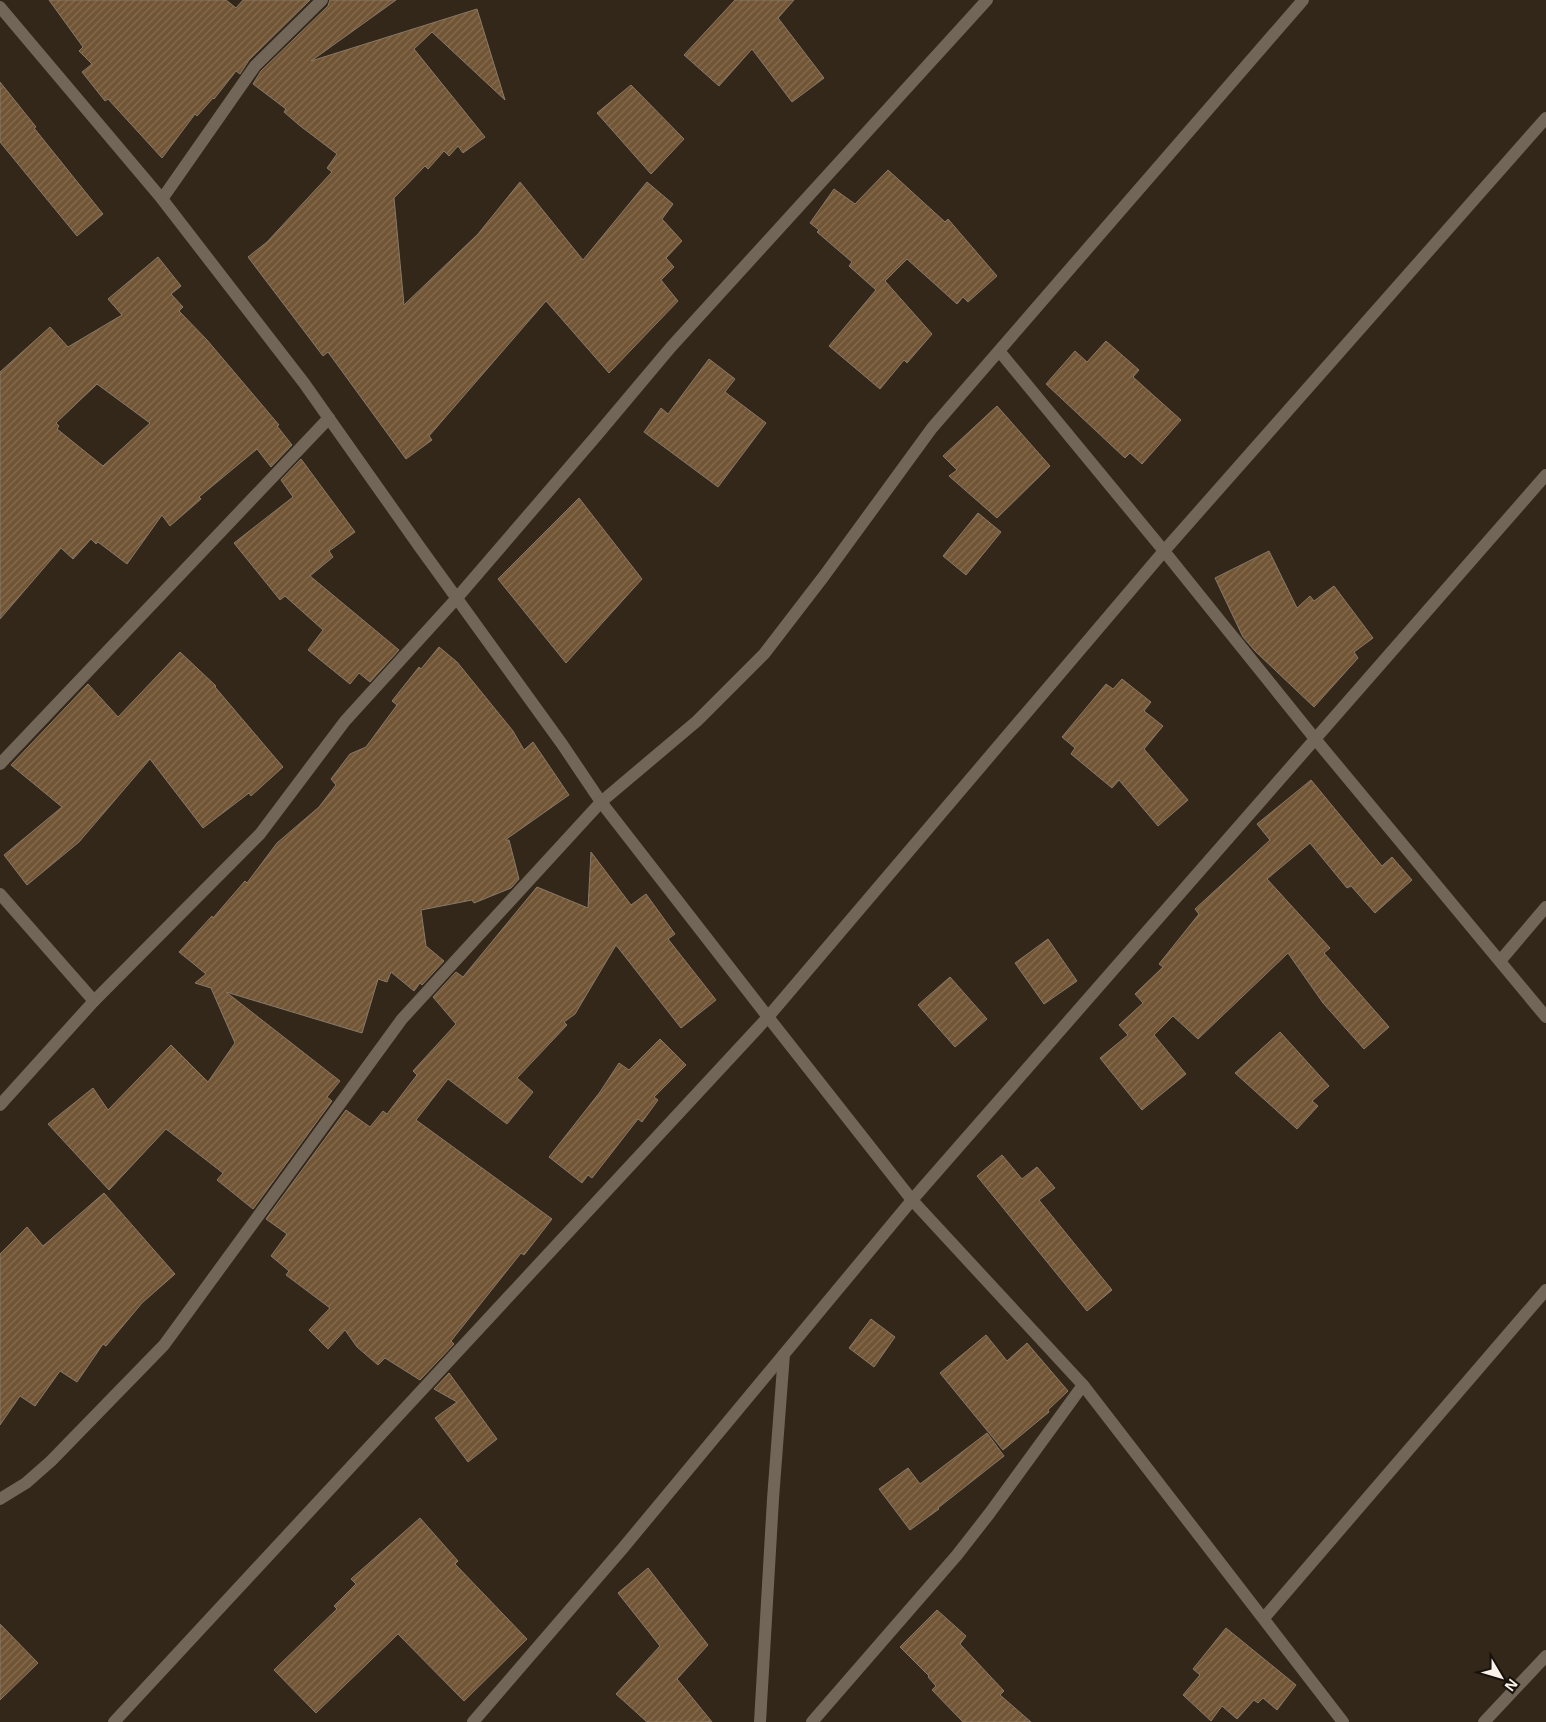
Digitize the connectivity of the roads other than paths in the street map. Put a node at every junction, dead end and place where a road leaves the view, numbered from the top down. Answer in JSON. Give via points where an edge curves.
{"nodes":[{"id":1,"x":322,"y":0,"type":"edge"},
{"id":2,"x":987,"y":0,"type":"edge"},
{"id":3,"x":1303,"y":0,"type":"edge"},
{"id":4,"x":0,"y":7,"type":"edge"},
{"id":5,"x":1546,"y":118,"type":"edge"},
{"id":6,"x":162,"y":199,"type":"junction"},
{"id":7,"x":1000,"y":352,"type":"junction"},
{"id":8,"x":329,"y":418,"type":"junction"},
{"id":9,"x":1546,"y":475,"type":"edge"},
{"id":10,"x":1164,"y":551,"type":"junction"},
{"id":11,"x":456,"y":599,"type":"junction"},
{"id":12,"x":1316,"y":740,"type":"junction"},
{"id":13,"x":0,"y":764,"type":"edge"},
{"id":14,"x":601,"y":802,"type":"junction"},
{"id":15,"x":0,"y":894,"type":"edge"},
{"id":16,"x":1546,"y":907,"type":"edge"},
{"id":17,"x":1500,"y":962,"type":"junction"},
{"id":18,"x":94,"y":1001,"type":"junction"},
{"id":19,"x":768,"y":1016,"type":"junction"},
{"id":20,"x":1546,"y":1017,"type":"edge"},
{"id":21,"x":0,"y":1105,"type":"edge"},
{"id":22,"x":912,"y":1200,"type":"junction"},
{"id":23,"x":1546,"y":1290,"type":"edge"},
{"id":24,"x":784,"y":1354,"type":"junction"},
{"id":25,"x":1083,"y":1385,"type":"junction"},
{"id":26,"x":0,"y":1499,"type":"edge"},
{"id":27,"x":1264,"y":1618,"type":"junction"},
{"id":28,"x":1546,"y":1656,"type":"edge"},
{"id":29,"x":114,"y":1722,"type":"edge"},
{"id":30,"x":473,"y":1722,"type":"edge"},
{"id":31,"x":760,"y":1722,"type":"edge"},
{"id":32,"x":812,"y":1722,"type":"edge"},
{"id":33,"x":1343,"y":1722,"type":"edge"},
{"id":34,"x":1484,"y":1722,"type":"edge"}],
"edges":[{"from":1,"to":6,"type":"street","via":[[255,66]]},
{"from":2,"to":11,"type":"street","via":[[671,347]]},
{"from":3,"to":7,"type":"street"},
{"from":4,"to":6,"type":"street"},
{"from":5,"to":10,"type":"street"},
{"from":6,"to":8,"type":"street"},
{"from":7,"to":10,"type":"street"},
{"from":7,"to":14,"type":"street","via":[[932,428],[764,654],[697,721]]},
{"from":8,"to":11,"type":"street"},
{"from":8,"to":13,"type":"street"},
{"from":9,"to":12,"type":"street"},
{"from":10,"to":12,"type":"street"},
{"from":10,"to":19,"type":"street"},
{"from":11,"to":14,"type":"street"},
{"from":11,"to":18,"type":"street","via":[[345,720],[260,834]]},
{"from":12,"to":17,"type":"street"},
{"from":12,"to":22,"type":"street"},
{"from":14,"to":19,"type":"street"},
{"from":14,"to":26,"type":"street","via":[[402,1019],[164,1345],[51,1461],[26,1483]]},
{"from":15,"to":18,"type":"street"},
{"from":16,"to":17,"type":"street"},
{"from":17,"to":20,"type":"street"},
{"from":18,"to":21,"type":"street"},
{"from":19,"to":22,"type":"street"},
{"from":19,"to":29,"type":"street"},
{"from":22,"to":24,"type":"street"},
{"from":22,"to":25,"type":"street"},
{"from":23,"to":27,"type":"street"},
{"from":24,"to":30,"type":"street"},
{"from":24,"to":31,"type":"street"},
{"from":25,"to":27,"type":"street"},
{"from":25,"to":32,"type":"street","via":[[957,1555]]},
{"from":27,"to":33,"type":"street"},
{"from":28,"to":34,"type":"street"}]}
